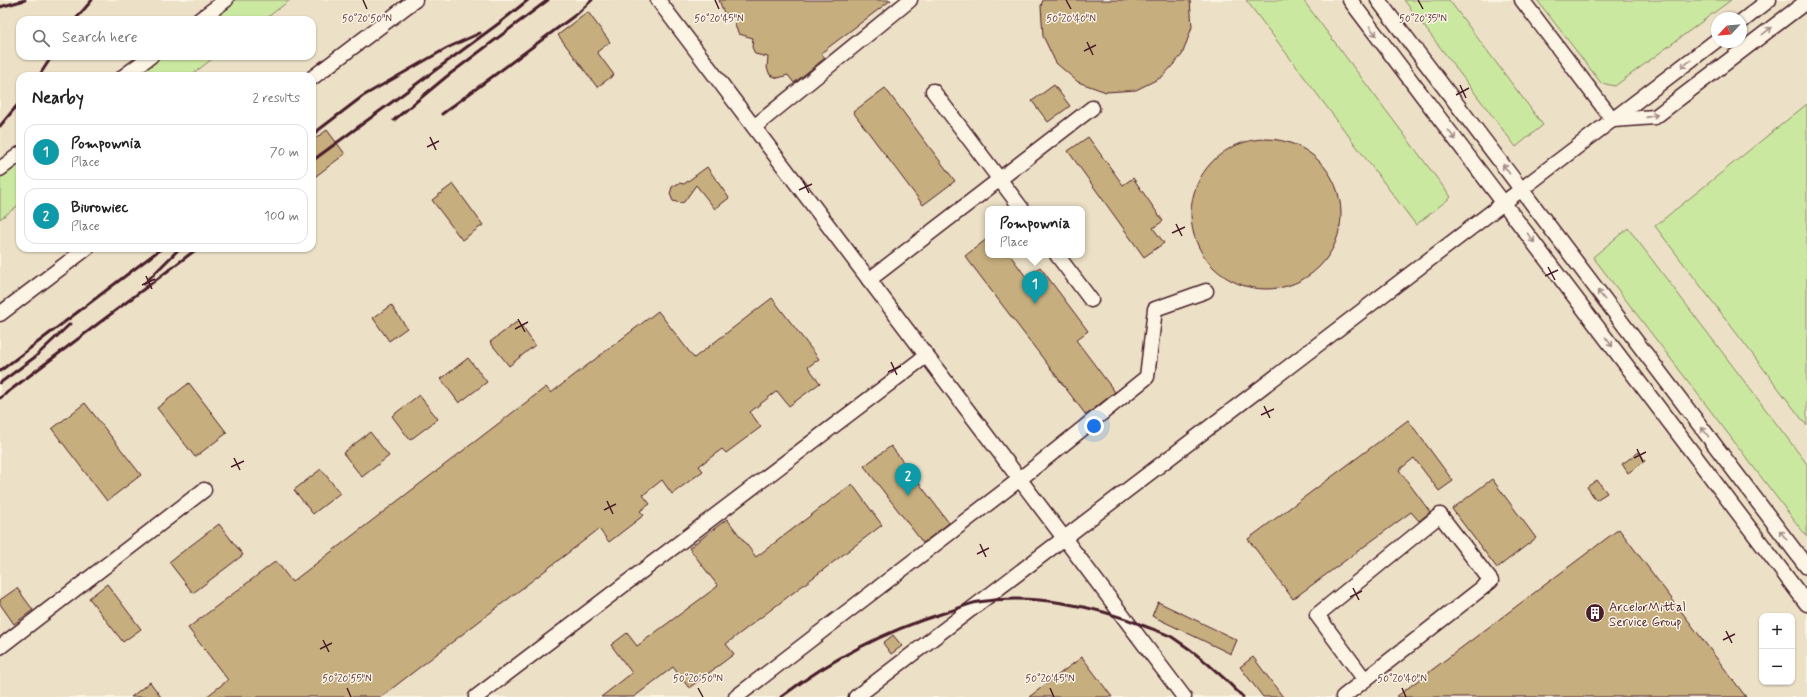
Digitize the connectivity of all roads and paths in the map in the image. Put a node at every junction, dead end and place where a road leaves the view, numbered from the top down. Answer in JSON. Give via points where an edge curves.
{"nodes":[{"id":1,"x":226,"y":0,"type":"edge"},
{"id":2,"x":415,"y":0,"type":"edge"},
{"id":3,"x":658,"y":0,"type":"edge"},
{"id":4,"x":910,"y":0,"type":"edge"},
{"id":5,"x":1350,"y":0,"type":"edge"},
{"id":6,"x":1378,"y":0,"type":"edge"},
{"id":7,"x":1522,"y":0,"type":"edge"},
{"id":8,"x":1770,"y":0,"type":"edge"},
{"id":9,"x":1807,"y":0,"type":"edge"},
{"id":10,"x":204,"y":16,"type":"edge"},
{"id":11,"x":1747,"y":17,"type":"edge"},
{"id":12,"x":1711,"y":45,"type":"edge"},
{"id":13,"x":146,"y":60,"type":"edge"},
{"id":14,"x":129,"y":72,"type":"edge"},
{"id":15,"x":316,"y":75,"type":"edge"},
{"id":16,"x":933,"y":91,"type":"dead end"},
{"id":17,"x":1092,"y":108,"type":"dead end"},
{"id":18,"x":1613,"y":120,"type":"junction"},
{"id":19,"x":754,"y":127,"type":"junction"},
{"id":20,"x":16,"y":157,"type":"edge"},
{"id":21,"x":0,"y":169,"type":"edge"},
{"id":22,"x":1000,"y":179,"type":"junction"},
{"id":23,"x":1522,"y":190,"type":"junction"},
{"id":24,"x":1504,"y":203,"type":"junction"},
{"id":25,"x":1020,"y":206,"type":"edge"},
{"id":26,"x":82,"y":252,"type":"edge"},
{"id":27,"x":1059,"y":258,"type":"edge"},
{"id":28,"x":869,"y":280,"type":"junction"},
{"id":29,"x":1206,"y":291,"type":"dead end"},
{"id":30,"x":1092,"y":300,"type":"dead end"},
{"id":31,"x":0,"y":314,"type":"edge"},
{"id":32,"x":927,"y":355,"type":"junction"},
{"id":33,"x":1020,"y":479,"type":"junction"},
{"id":34,"x":204,"y":490,"type":"dead end"},
{"id":35,"x":1064,"y":538,"type":"junction"},
{"id":36,"x":1807,"y":567,"type":"edge"},
{"id":37,"x":1807,"y":604,"type":"edge"},
{"id":38,"x":0,"y":647,"type":"edge"},
{"id":39,"x":1366,"y":680,"type":"junction"},
{"id":40,"x":476,"y":697,"type":"edge"},
{"id":41,"x":736,"y":697,"type":"edge"},
{"id":42,"x":856,"y":697,"type":"edge"},
{"id":43,"x":1184,"y":697,"type":"edge"},
{"id":44,"x":1343,"y":697,"type":"edge"}],
"edges":[{"from":1,"to":10,"type":"lane"},
{"from":2,"to":15,"type":"lane"},
{"from":3,"to":19,"type":"lane"},
{"from":4,"to":19,"type":"lane"},
{"from":5,"to":24,"type":"lane","one_way":true},
{"from":23,"to":6,"type":"lane","one_way":true},
{"from":7,"to":18,"type":"lane"},
{"from":8,"to":11,"type":"lane"},
{"from":18,"to":9,"type":"lane","one_way":true,"via":[[1655,117]]},
{"from":12,"to":18,"type":"lane","one_way":true},
{"from":13,"to":14,"type":"lane"},
{"from":16,"to":22,"type":"lane"},
{"from":17,"to":22,"type":"lane"},
{"from":18,"to":23,"type":"lane"},
{"from":19,"to":28,"type":"lane"},
{"from":20,"to":21,"type":"lane"},
{"from":22,"to":25,"type":"lane"},
{"from":22,"to":28,"type":"lane"},
{"from":23,"to":24,"type":"lane"},
{"from":36,"to":23,"type":"lane","one_way":true},
{"from":24,"to":35,"type":"lane"},
{"from":24,"to":37,"type":"lane","one_way":true},
{"from":26,"to":31,"type":"lane"},
{"from":27,"to":30,"type":"lane"},
{"from":28,"to":32,"type":"lane"},
{"from":29,"to":33,"type":"lane","via":[[1155,309],[1147,377]]},
{"from":32,"to":33,"type":"lane"},
{"from":32,"to":40,"type":"lane"},
{"from":33,"to":35,"type":"lane"},
{"from":33,"to":41,"type":"lane"},
{"from":34,"to":38,"type":"lane"},
{"from":35,"to":42,"type":"lane"},
{"from":35,"to":43,"type":"lane"},
{"from":39,"to":39,"type":"lane","via":[[1491,581],[1440,515],[1317,615]]},
{"from":39,"to":44,"type":"lane"}]}
